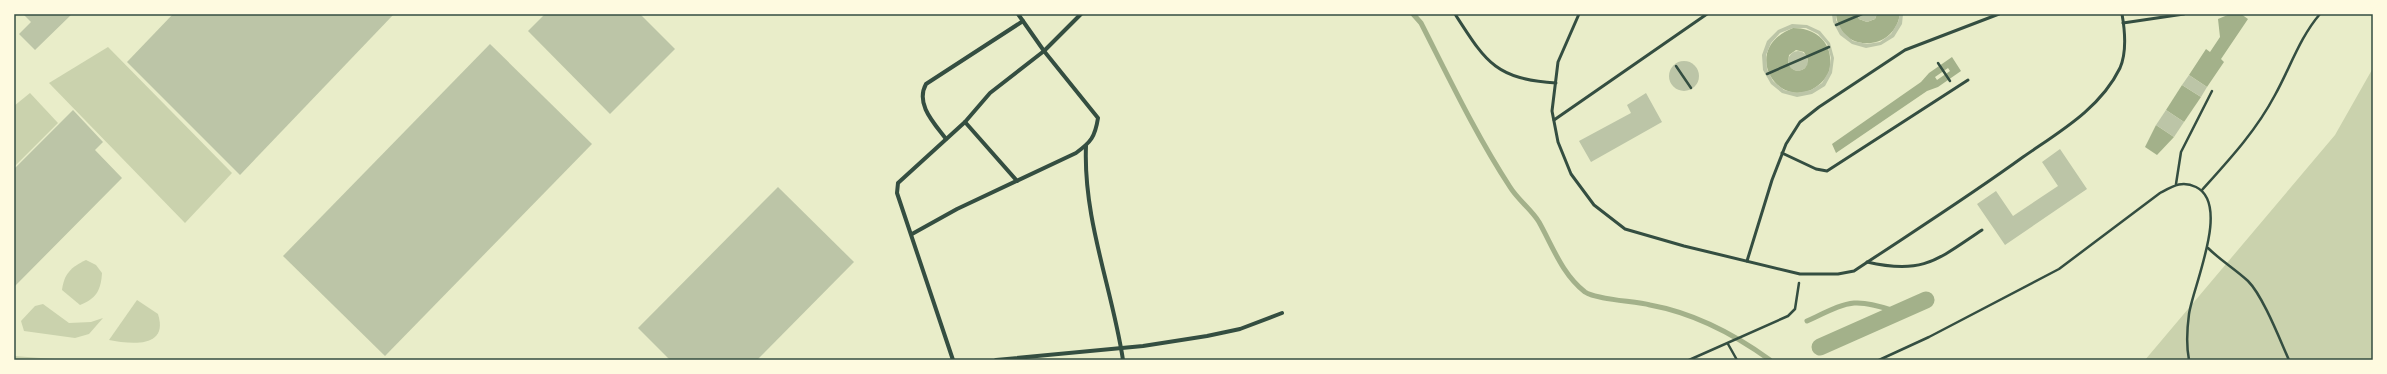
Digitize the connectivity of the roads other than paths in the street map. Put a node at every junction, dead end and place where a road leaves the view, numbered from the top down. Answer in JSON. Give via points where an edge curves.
{"nodes":[{"id":1,"x":1018,"y":14,"type":"edge"},
{"id":2,"x":1081,"y":14,"type":"edge"},
{"id":3,"x":1455,"y":14,"type":"edge"},
{"id":4,"x":1579,"y":14,"type":"edge"},
{"id":5,"x":1708,"y":14,"type":"edge"},
{"id":6,"x":2000,"y":14,"type":"edge"},
{"id":7,"x":2122,"y":14,"type":"edge"},
{"id":8,"x":2184,"y":14,"type":"edge"},
{"id":9,"x":1023,"y":21,"type":"junction"},
{"id":10,"x":2124,"y":23,"type":"junction"},
{"id":11,"x":1044,"y":51,"type":"junction"},
{"id":12,"x":1968,"y":80,"type":"dead end"},
{"id":13,"x":1556,"y":83,"type":"junction"},
{"id":14,"x":1554,"y":120,"type":"junction"},
{"id":15,"x":965,"y":122,"type":"junction"},
{"id":16,"x":946,"y":138,"type":"junction"},
{"id":17,"x":1086,"y":146,"type":"junction"},
{"id":18,"x":1782,"y":153,"type":"junction"},
{"id":19,"x":1017,"y":181,"type":"junction"},
{"id":20,"x":1982,"y":230,"type":"dead end"},
{"id":21,"x":912,"y":234,"type":"junction"},
{"id":22,"x":1747,"y":261,"type":"junction"},
{"id":23,"x":1866,"y":262,"type":"junction"},
{"id":24,"x":1282,"y":313,"type":"dead end"},
{"id":25,"x":1121,"y":348,"type":"junction"},
{"id":26,"x":953,"y":360,"type":"edge"},
{"id":27,"x":996,"y":360,"type":"edge"},
{"id":28,"x":1123,"y":360,"type":"edge"}],
"edges":[{"from":1,"to":9,"type":"street"},
{"from":2,"to":11,"type":"street"},
{"from":3,"to":13,"type":"lane","via":[[1476,48],[1490,64],[1509,75],[1529,81]]},
{"from":4,"to":13,"type":"lane","via":[[1558,62]]},
{"from":5,"to":14,"type":"lane"},
{"from":6,"to":18,"type":"lane","via":[[1905,50],[1878,66],[1800,122]]},
{"from":7,"to":10,"type":"lane"},
{"from":8,"to":10,"type":"lane"},
{"from":9,"to":11,"type":"street"},
{"from":9,"to":16,"type":"street","via":[[926,84],[921,92],[922,100],[932,120]]},
{"from":10,"to":23,"type":"lane","via":[[2126,36],[2120,66],[2106,91],[2084,114],[1974,193]]},
{"from":11,"to":15,"type":"street","via":[[990,93]]},
{"from":11,"to":17,"type":"street","via":[[1098,118],[1096,134]]},
{"from":12,"to":18,"type":"lane","via":[[1827,171],[1816,169]]},
{"from":13,"to":14,"type":"lane","via":[[1552,111]]},
{"from":14,"to":22,"type":"lane","via":[[1558,142],[1571,174],[1594,205],[1625,229]]},
{"from":15,"to":16,"type":"street"},
{"from":15,"to":19,"type":"street"},
{"from":16,"to":21,"type":"street","via":[[898,183],[897,193]]},
{"from":17,"to":19,"type":"street","via":[[1076,154]]},
{"from":17,"to":25,"type":"street","via":[[1085,167],[1094,232]]},
{"from":18,"to":22,"type":"lane"},
{"from":19,"to":21,"type":"street","via":[[957,209]]},
{"from":20,"to":23,"type":"lane","via":[[1936,260],[1922,266],[1889,268]]},
{"from":21,"to":26,"type":"street"},
{"from":22,"to":23,"type":"lane","via":[[1800,274],[1838,274],[1854,271]]},
{"from":24,"to":25,"type":"street","via":[[1224,333]]},
{"from":25,"to":27,"type":"street"},
{"from":25,"to":28,"type":"street"}]}
